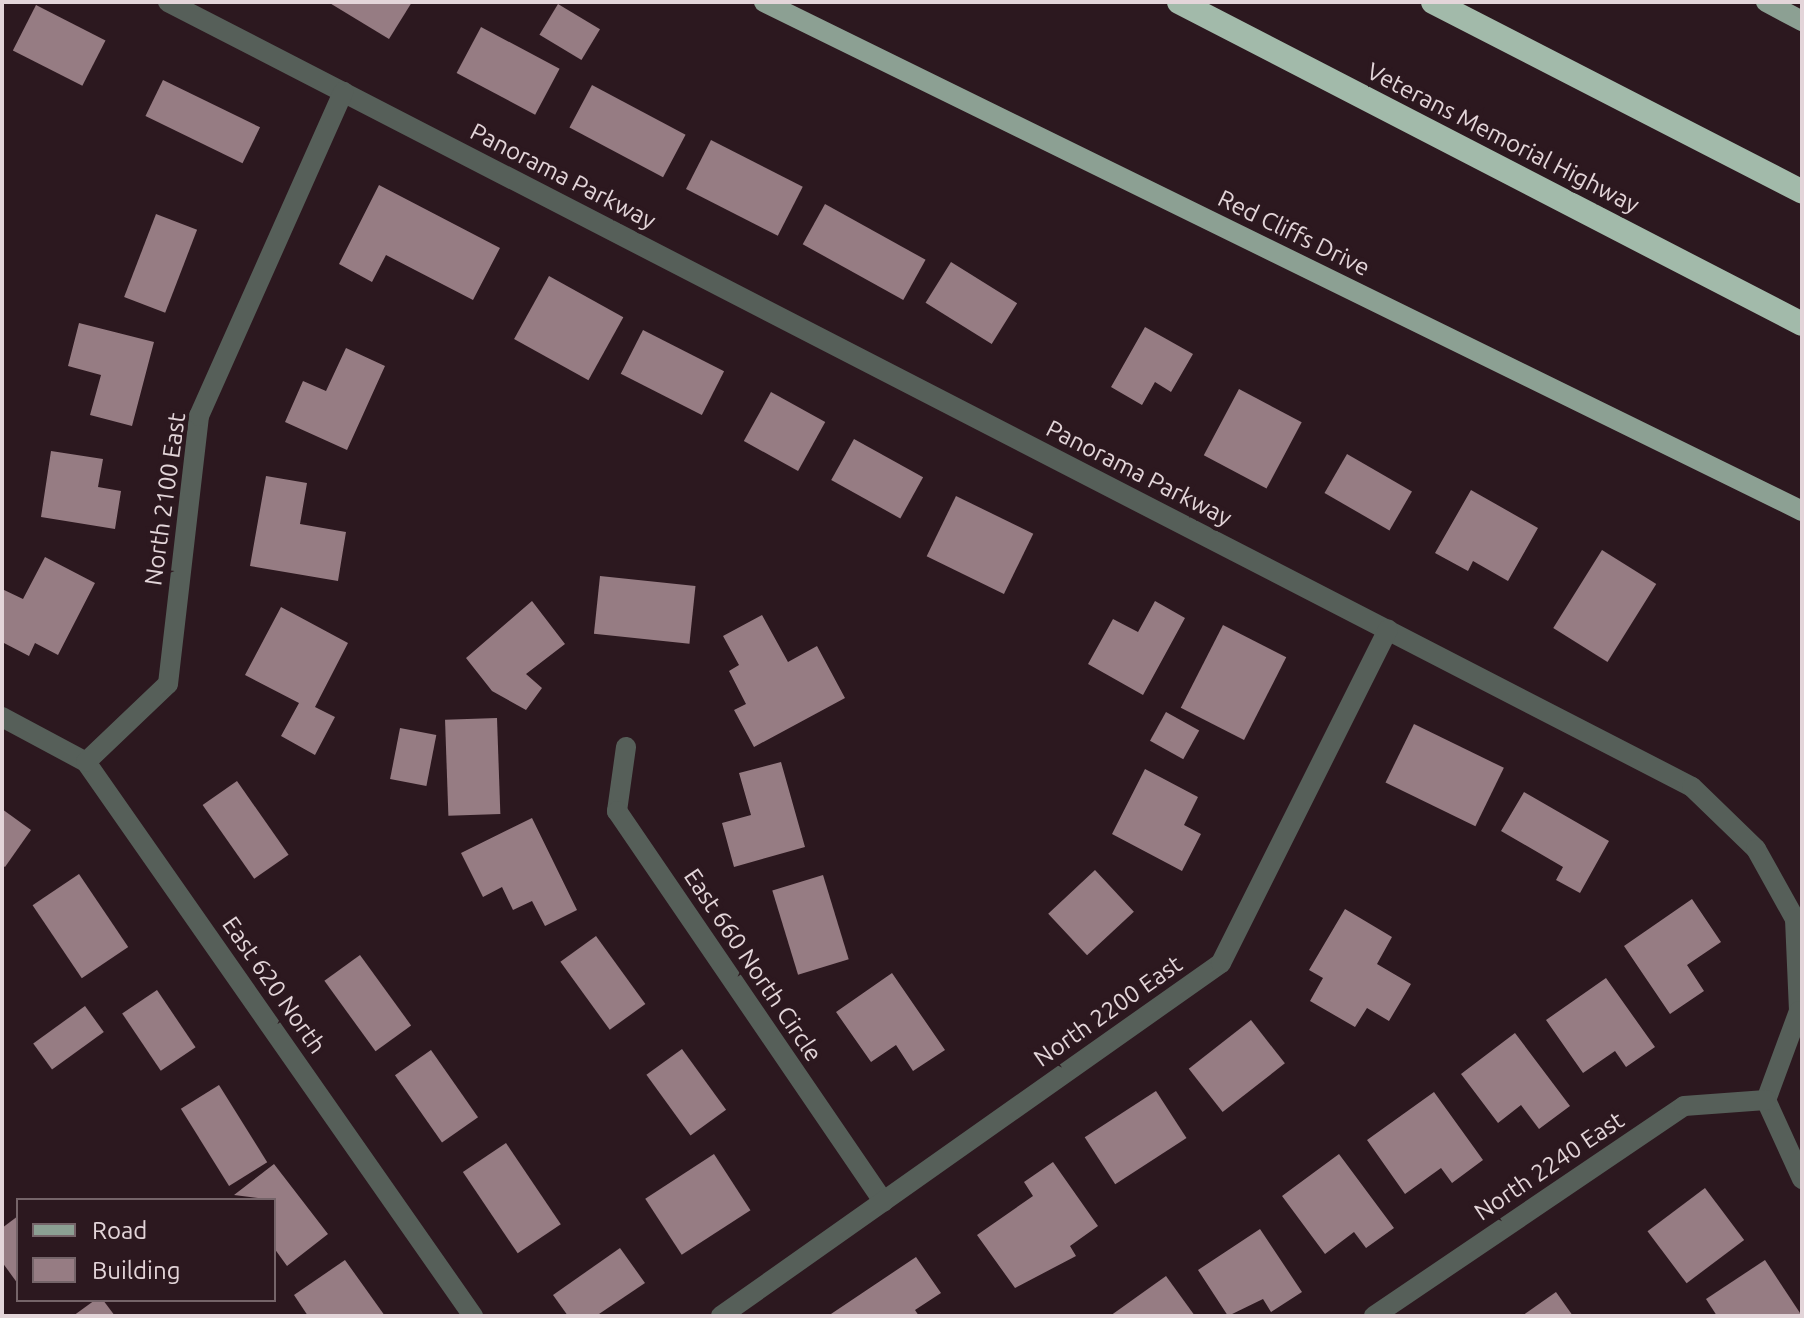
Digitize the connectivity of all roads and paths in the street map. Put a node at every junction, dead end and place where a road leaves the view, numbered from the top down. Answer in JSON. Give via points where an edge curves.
{"nodes":[{"id":1,"x":168,"y":2,"type":"edge"},
{"id":2,"x":764,"y":2,"type":"edge"},
{"id":3,"x":1179,"y":2,"type":"edge"},
{"id":4,"x":1433,"y":2,"type":"edge"},
{"id":5,"x":1766,"y":2,"type":"edge"},
{"id":6,"x":1802,"y":21,"type":"edge"},
{"id":7,"x":343,"y":92,"type":"junction"},
{"id":8,"x":1802,"y":192,"type":"edge"},
{"id":9,"x":1802,"y":324,"type":"edge"},
{"id":10,"x":1802,"y":511,"type":"edge"},
{"id":11,"x":1388,"y":630,"type":"junction"},
{"id":12,"x":2,"y":717,"type":"edge"},
{"id":13,"x":626,"y":747,"type":"dead end"},
{"id":14,"x":86,"y":762,"type":"junction"},
{"id":15,"x":1766,"y":1100,"type":"junction"},
{"id":16,"x":1802,"y":1179,"type":"edge"},
{"id":17,"x":884,"y":1202,"type":"junction"},
{"id":18,"x":1378,"y":1315,"type":"edge"},
{"id":19,"x":473,"y":1316,"type":"edge"},
{"id":20,"x":721,"y":1316,"type":"edge"}],
"edges":[{"from":1,"to":7,"type":"street","name":"Panorama Parkway"},
{"from":2,"to":10,"type":"main road","name":"Red Cliffs Drive"},
{"from":3,"to":9,"type":"highway","name":"Veterans Memorial Highway"},
{"from":4,"to":8,"type":"highway"},
{"from":5,"to":6,"type":"main road"},
{"from":7,"to":11,"type":"street","name":"Panorama Parkway"},
{"from":7,"to":14,"type":"street","name":"North 2100 East","via":[[199,416],[168,684]]},
{"from":11,"to":15,"type":"street","name":"Panorama Parkway","via":[[1692,787],[1756,849],[1795,919],[1800,962],[1799,1011]]},
{"from":11,"to":17,"type":"street","name":"North 2200 East","via":[[1221,963]]},
{"from":12,"to":14,"type":"street","name":"East 620 North"},
{"from":13,"to":17,"type":"street","name":"East 660 North Circle","via":[[617,811]]},
{"from":14,"to":19,"type":"street","name":"East 620 North"},
{"from":15,"to":16,"type":"street"},
{"from":15,"to":18,"type":"street","name":"North 2240 East","via":[[1684,1106]]},
{"from":17,"to":20,"type":"street","name":"North 2200 East"}]}
